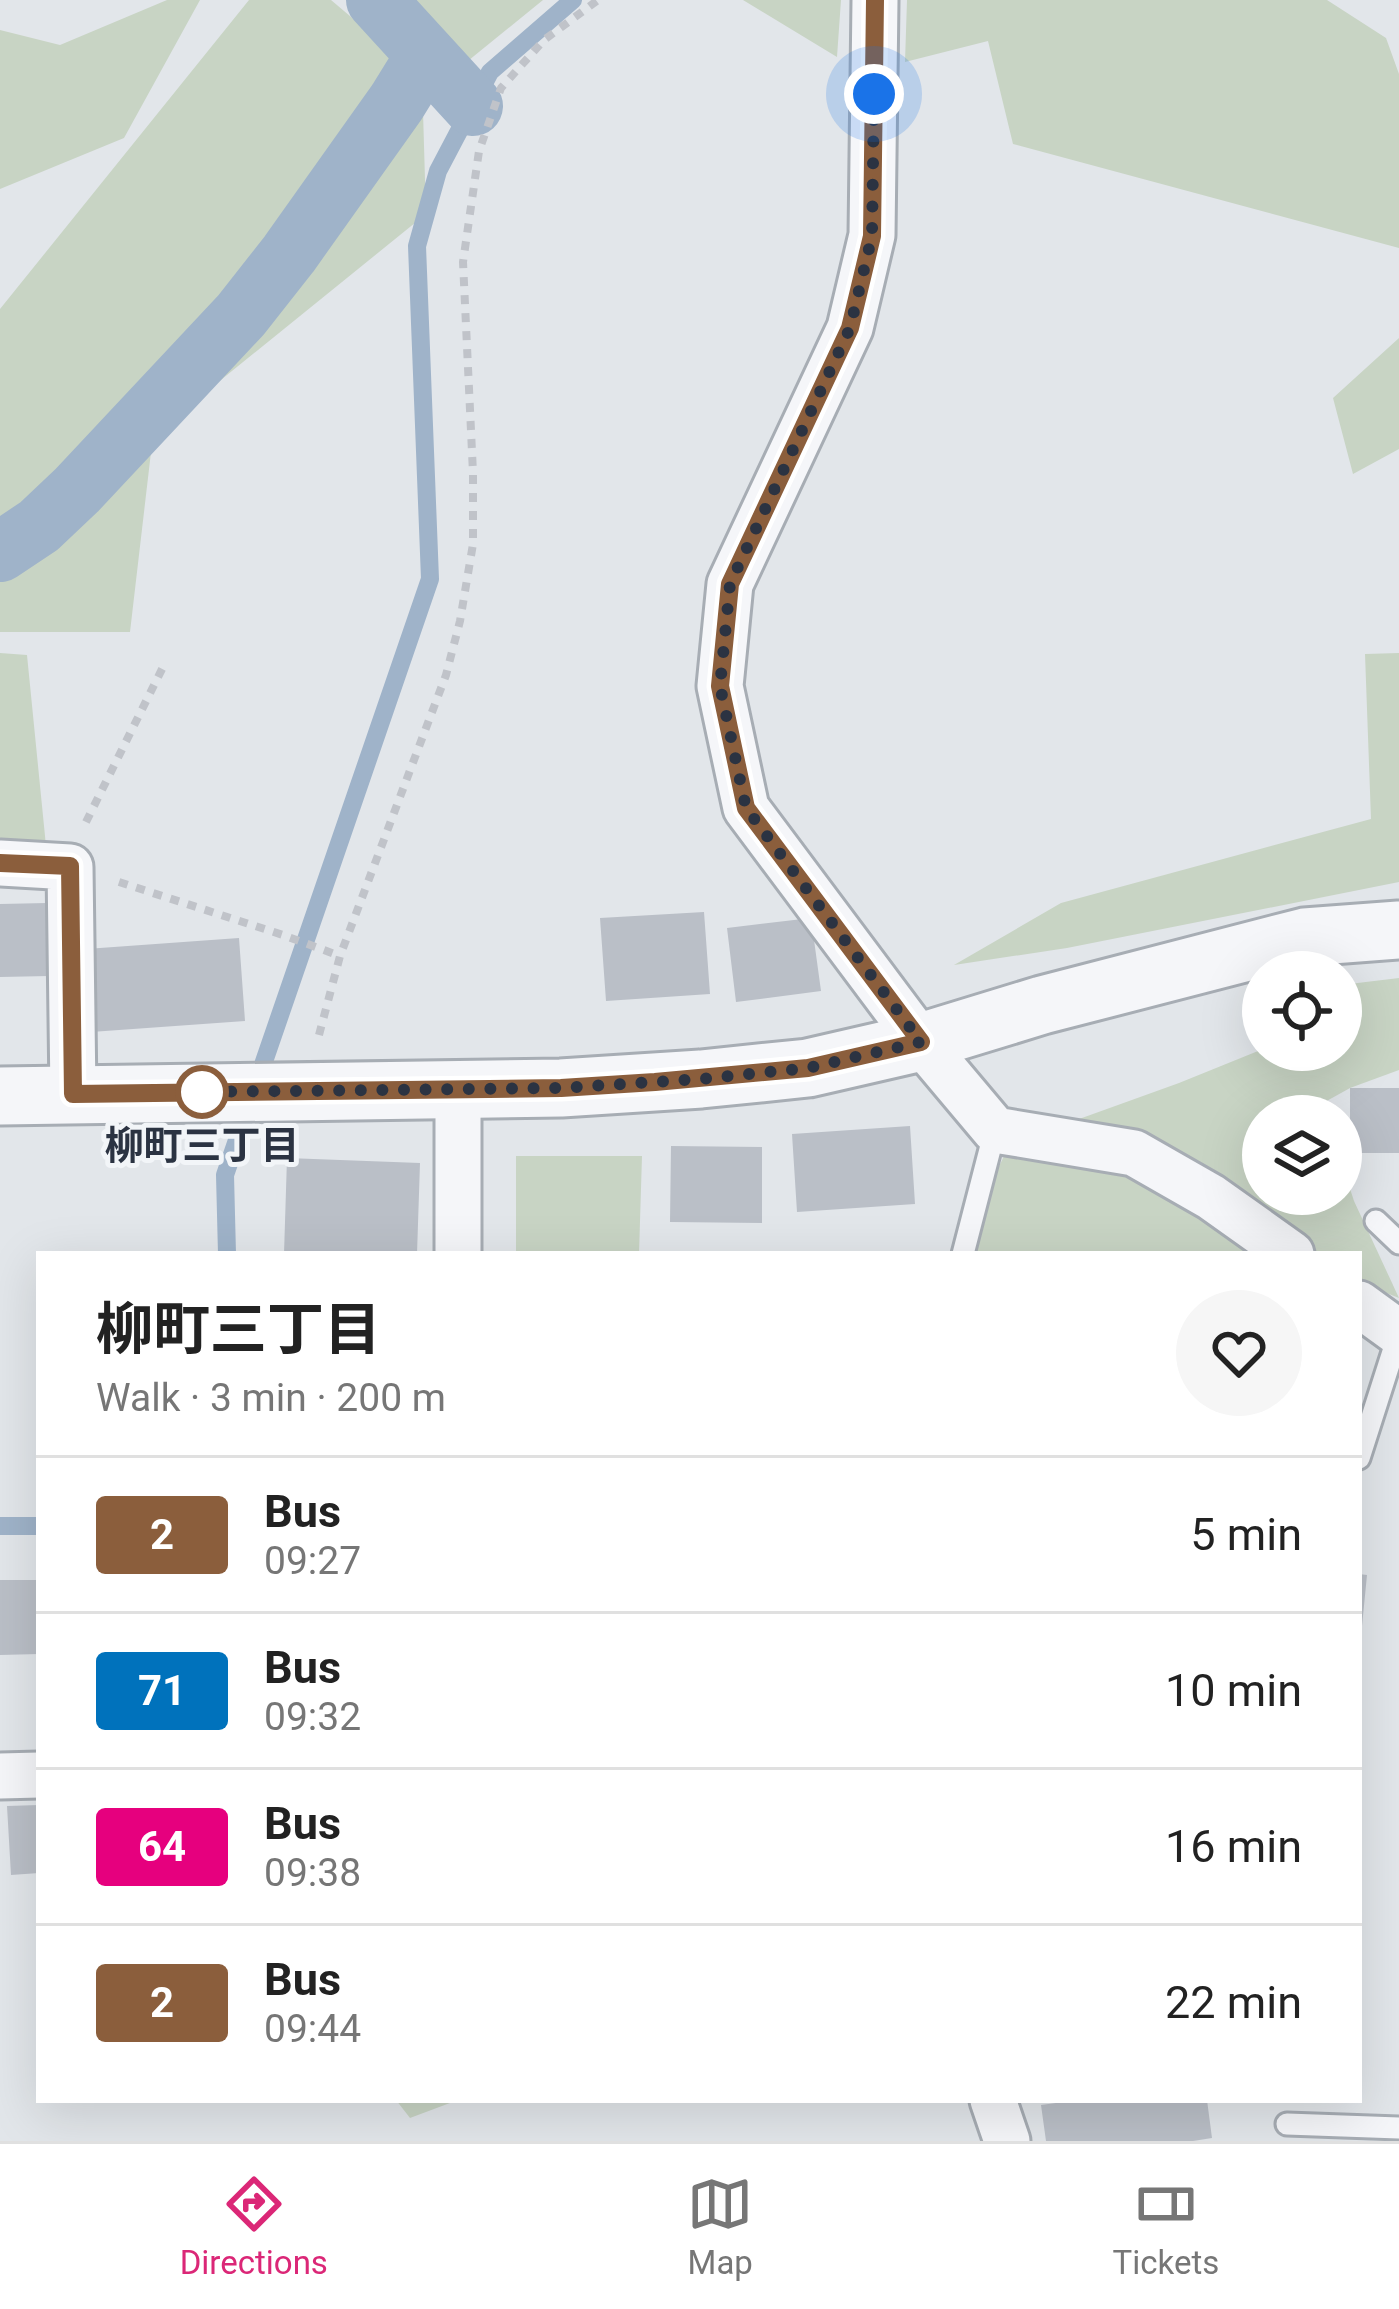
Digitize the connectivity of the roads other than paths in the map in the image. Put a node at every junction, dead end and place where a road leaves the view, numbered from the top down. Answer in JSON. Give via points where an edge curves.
{"nodes":[{"id":1,"x":875,"y":0,"type":"edge"},
{"id":2,"x":0,"y":863,"type":"edge"},
{"id":3,"x":1399,"y":930,"type":"edge"},
{"id":4,"x":921,"y":1042,"type":"junction"},
{"id":5,"x":458,"y":1088,"type":"junction"},
{"id":6,"x":73,"y":1094,"type":"junction"},
{"id":7,"x":0,"y":1096,"type":"edge"},
{"id":8,"x":995,"y":1130,"type":"junction"},
{"id":9,"x":1376,"y":1221,"type":"dead end"},
{"id":10,"x":1399,"y":1243,"type":"edge"},
{"id":11,"x":458,"y":1251,"type":"edge"},
{"id":12,"x":964,"y":1251,"type":"edge"},
{"id":13,"x":1287,"y":1251,"type":"edge"},
{"id":14,"x":1362,"y":1306,"type":"edge"},
{"id":15,"x":1399,"y":1333,"type":"edge"},
{"id":16,"x":1362,"y":1449,"type":"edge"},
{"id":17,"x":36,"y":1775,"type":"edge"},
{"id":18,"x":0,"y":1776,"type":"edge"},
{"id":19,"x":994,"y":2103,"type":"edge"},
{"id":20,"x":1287,"y":2124,"type":"dead end"},
{"id":21,"x":1399,"y":2128,"type":"edge"},
{"id":22,"x":1007,"y":2141,"type":"edge"}],
"edges":[{"from":1,"to":4,"type":"street","via":[[872,236],[850,328],[730,584],[720,686],[746,808]]},
{"from":2,"to":6,"type":"street","via":[[70,866]]},
{"from":3,"to":4,"type":"street","via":[[1305,937]]},
{"from":4,"to":5,"type":"street","via":[[808,1068],[701,1079]]},
{"from":4,"to":8,"type":"street"},
{"from":5,"to":6,"type":"street"},
{"from":5,"to":11,"type":"street"},
{"from":6,"to":7,"type":"street"},
{"from":8,"to":12,"type":"lane"},
{"from":8,"to":13,"type":"street","via":[[1134,1153]]},
{"from":9,"to":10,"type":"lane"},
{"from":14,"to":15,"type":"street"},
{"from":15,"to":16,"type":"lane"},
{"from":17,"to":18,"type":"street"},
{"from":19,"to":22,"type":"street"},
{"from":20,"to":21,"type":"lane"}]}
